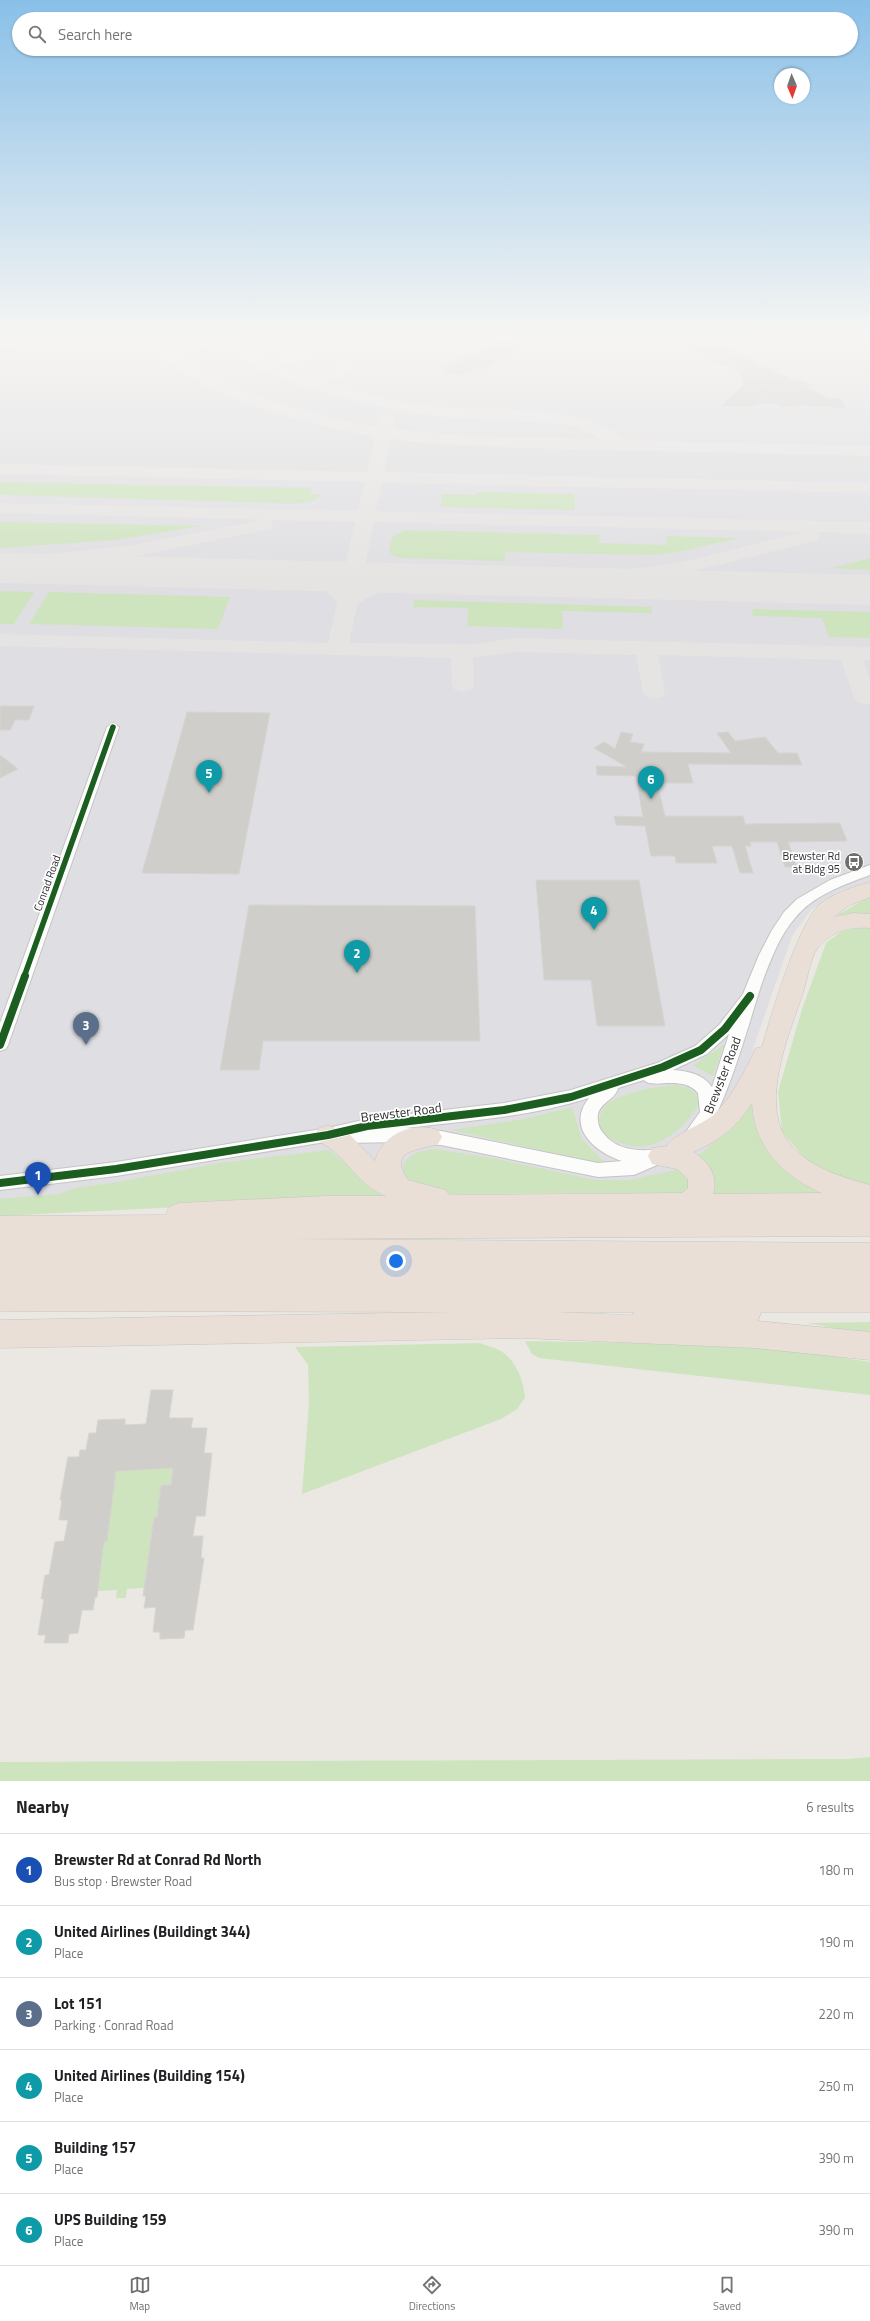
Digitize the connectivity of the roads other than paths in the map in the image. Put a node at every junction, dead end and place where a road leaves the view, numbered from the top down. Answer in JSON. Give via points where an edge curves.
{"nodes":[{"id":1,"x":113,"y":727,"type":"dead end"},
{"id":2,"x":870,"y":870,"type":"edge"},
{"id":3,"x":870,"y":889,"type":"edge"},
{"id":4,"x":870,"y":920,"type":"edge"},
{"id":5,"x":806,"y":953,"type":"junction"},
{"id":6,"x":750,"y":996,"type":"junction"},
{"id":7,"x":781,"y":1024,"type":"junction"},
{"id":8,"x":0,"y":1045,"type":"edge"},
{"id":9,"x":625,"y":1081,"type":"junction"},
{"id":10,"x":708,"y":1111,"type":"junction"},
{"id":11,"x":328,"y":1135,"type":"junction"},
{"id":12,"x":429,"y":1137,"type":"junction"},
{"id":13,"x":670,"y":1152,"type":"junction"},
{"id":14,"x":0,"y":1183,"type":"edge"},
{"id":15,"x":398,"y":1188,"type":"junction"},
{"id":16,"x":870,"y":1196,"type":"edge"},
{"id":17,"x":870,"y":1204,"type":"edge"},
{"id":18,"x":681,"y":1205,"type":"junction"},
{"id":19,"x":509,"y":1206,"type":"junction"},
{"id":20,"x":870,"y":1224,"type":"edge"},
{"id":21,"x":0,"y":1228,"type":"edge"},
{"id":22,"x":88,"y":1229,"type":"junction"},
{"id":23,"x":870,"y":1238,"type":"edge"},
{"id":24,"x":0,"y":1249,"type":"edge"},
{"id":25,"x":329,"y":1251,"type":"junction"},
{"id":26,"x":870,"y":1255,"type":"edge"},
{"id":27,"x":0,"y":1272,"type":"edge"},
{"id":28,"x":704,"y":1276,"type":"junction"},
{"id":29,"x":870,"y":1277,"type":"edge"},
{"id":30,"x":0,"y":1287,"type":"edge"},
{"id":31,"x":0,"y":1298,"type":"edge"},
{"id":32,"x":822,"y":1299,"type":"junction"},
{"id":33,"x":870,"y":1299,"type":"edge"},
{"id":34,"x":522,"y":1324,"type":"junction"},
{"id":35,"x":0,"y":1334,"type":"edge"},
{"id":36,"x":870,"y":1346,"type":"edge"}],
"edges":[{"from":1,"to":8,"type":"street","name":"Conrad Road"},
{"from":2,"to":6,"type":"street","name":"Brewster Road","via":[[822,889],[789,913],[774,938]]},
{"from":3,"to":5,"type":"highway","via":[[840,901],[824,912],[814,929]]},
{"from":4,"to":5,"type":"highway","via":[[853,920],[829,926],[816,937]]},
{"from":5,"to":7,"type":"highway"},
{"from":6,"to":9,"type":"street","name":"Brewster Road","via":[[728,1026],[708,1046],[679,1061]]},
{"from":6,"to":10,"type":"street","name":"Brewster Road","via":[[721,1084]]},
{"from":7,"to":13,"type":"highway","via":[[734,1109],[710,1134]]},
{"from":7,"to":16,"type":"highway","via":[[765,1095],[765,1115],[773,1137],[789,1159],[809,1174],[834,1187]]},
{"from":9,"to":10,"type":"street","via":[[667,1076],[692,1079],[707,1092]]},
{"from":9,"to":11,"type":"street","name":"Brewster Road","via":[[584,1094],[534,1105],[367,1126]]},
{"from":9,"to":13,"type":"street","via":[[606,1090],[593,1104],[588,1120],[593,1133],[602,1144],[622,1155]]},
{"from":10,"to":13,"type":"street","name":"Brewster Road","via":[[700,1128]]},
{"from":11,"to":12,"type":"street","name":"Brewster Road"},
{"from":11,"to":14,"type":"street","name":"Brewster Road","via":[[96,1172]]},
{"from":11,"to":15,"type":"highway","via":[[351,1151],[378,1179]]},
{"from":12,"to":13,"type":"street","name":"Brewster Road","via":[[481,1145],[598,1170],[634,1168]]},
{"from":12,"to":15,"type":"highway","via":[[410,1139],[394,1150],[388,1171]]},
{"from":13,"to":18,"type":"highway","via":[[700,1174],[700,1193],[693,1202]]},
{"from":15,"to":19,"type":"highway","via":[[437,1198]]},
{"from":17,"to":18,"type":"highway"},
{"from":18,"to":19,"type":"highway"},
{"from":19,"to":22,"type":"highway","via":[[260,1210],[154,1216]]},
{"from":20,"to":22,"type":"highway"},
{"from":21,"to":22,"type":"highway"},
{"from":23,"to":25,"type":"highway","via":[[513,1242]]},
{"from":24,"to":25,"type":"highway"},
{"from":25,"to":26,"type":"highway"},
{"from":27,"to":28,"type":"highway"},
{"from":28,"to":29,"type":"highway"},
{"from":28,"to":30,"type":"highway","via":[[268,1286]]},
{"from":31,"to":32,"type":"highway"},
{"from":32,"to":33,"type":"highway"},
{"from":32,"to":34,"type":"highway","via":[[781,1310],[543,1320]]},
{"from":34,"to":35,"type":"highway"},
{"from":34,"to":36,"type":"highway","via":[[734,1333]]}]}
